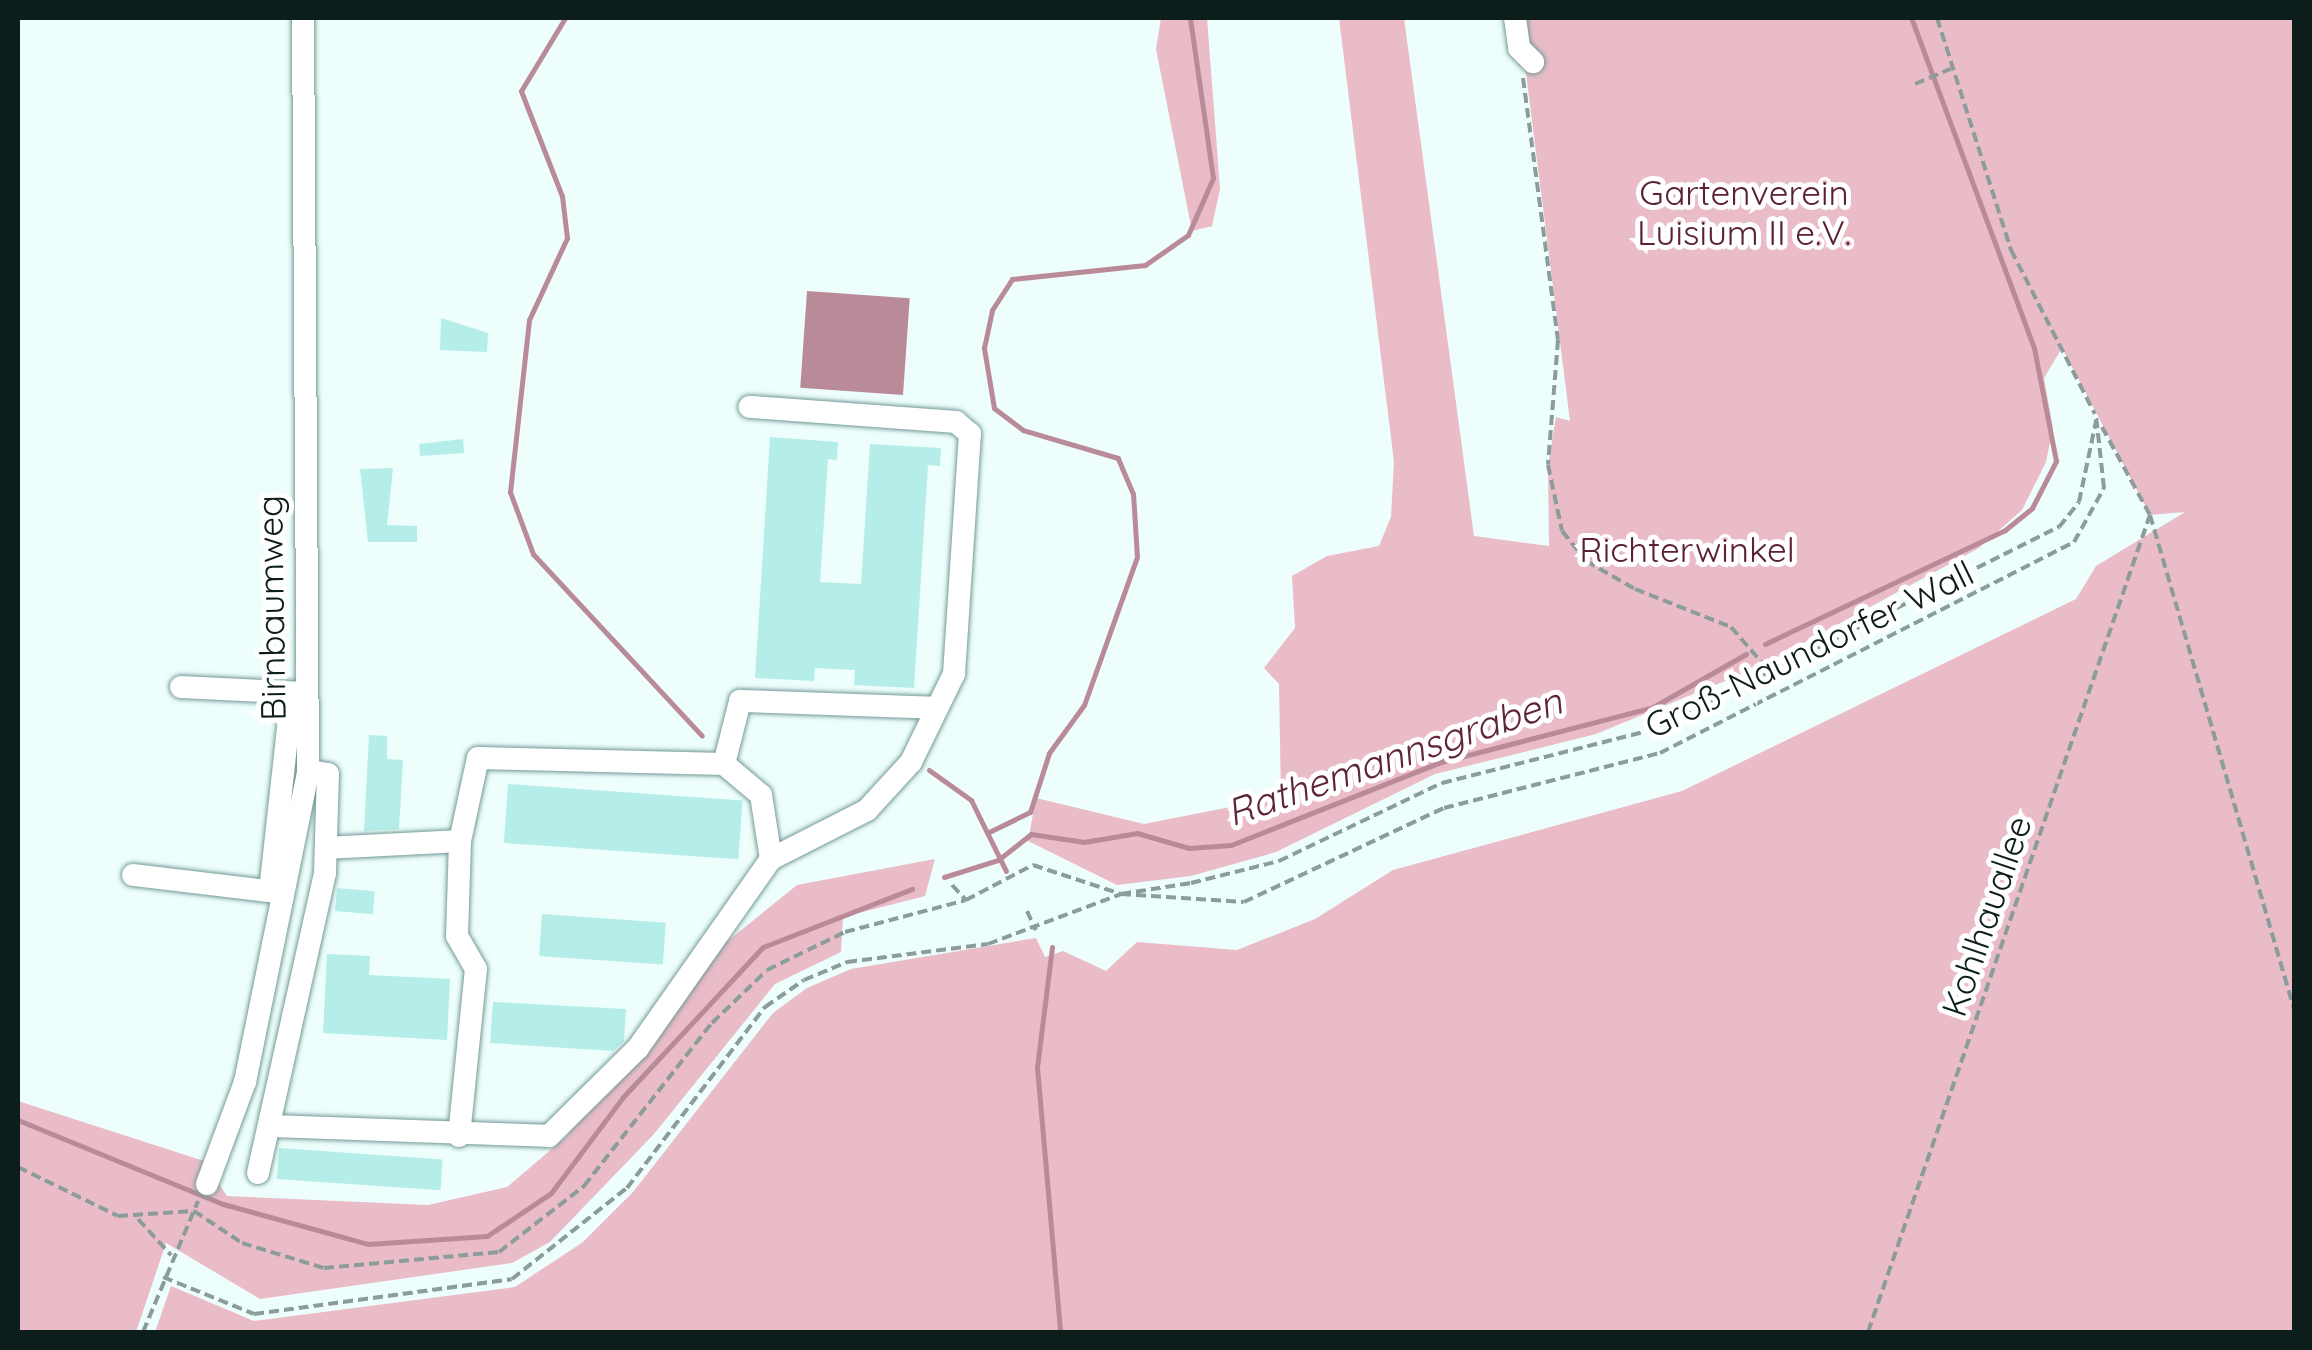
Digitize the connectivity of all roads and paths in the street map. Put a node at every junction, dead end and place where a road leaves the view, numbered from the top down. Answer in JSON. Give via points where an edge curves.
{"nodes":[{"id":1,"x":303,"y":18,"type":"edge"},
{"id":2,"x":1515,"y":18,"type":"edge"},
{"id":3,"x":1937,"y":18,"type":"edge"},
{"id":4,"x":1526,"y":55,"type":"joint"},
{"id":5,"x":1951,"y":69,"type":"junction"},
{"id":6,"x":1915,"y":84,"type":"dead end"},
{"id":7,"x":750,"y":407,"type":"dead end"},
{"id":8,"x":2096,"y":416,"type":"junction"},
{"id":9,"x":2150,"y":515,"type":"junction"},
{"id":10,"x":1771,"y":673,"type":"junction"},
{"id":11,"x":181,"y":687,"type":"dead end"},
{"id":12,"x":300,"y":693,"type":"junction"},
{"id":13,"x":937,"y":708,"type":"junction"},
{"id":14,"x":724,"y":764,"type":"junction"},
{"id":15,"x":308,"y":771,"type":"junction"},
{"id":16,"x":460,"y":841,"type":"junction"},
{"id":17,"x":326,"y":848,"type":"junction"},
{"id":18,"x":771,"y":859,"type":"junction"},
{"id":19,"x":133,"y":875,"type":"dead end"},
{"id":20,"x":952,"y":885,"type":"dead end"},
{"id":21,"x":278,"y":892,"type":"junction"},
{"id":22,"x":1121,"y":894,"type":"junction"},
{"id":23,"x":966,"y":900,"type":"junction"},
{"id":24,"x":932,"y":910,"type":"dead end"},
{"id":25,"x":1028,"y":911,"type":"dead end"},
{"id":26,"x":1036,"y":930,"type":"junction"},
{"id":27,"x":2294,"y":1010,"type":"edge"},
{"id":28,"x":268,"y":1126,"type":"junction"},
{"id":29,"x":459,"y":1136,"type":"junction"},
{"id":30,"x":18,"y":1167,"type":"edge"},
{"id":31,"x":258,"y":1173,"type":"dead end"},
{"id":32,"x":203,"y":1193,"type":"joint"},
{"id":33,"x":194,"y":1210,"type":"junction"},
{"id":34,"x":134,"y":1217,"type":"junction"},
{"id":35,"x":172,"y":1257,"type":"junction"},
{"id":36,"x":163,"y":1277,"type":"junction"},
{"id":37,"x":143,"y":1332,"type":"edge"},
{"id":38,"x":1868,"y":1332,"type":"edge"}],
"edges":[{"from":1,"to":12,"type":"street","name":"Birnbaumweg"},
{"from":2,"to":4,"type":"street"},
{"from":3,"to":5,"type":"path"},
{"from":4,"to":10,"type":"path","via":[[1558,340],[1548,496],[1586,561],[1731,626]]},
{"from":5,"to":6,"type":"path"},
{"from":5,"to":8,"type":"path","via":[[2010,250]]},
{"from":7,"to":13,"type":"street","via":[[956,422],[970,434],[954,674]]},
{"from":8,"to":9,"type":"path"},
{"from":8,"to":10,"type":"path","via":[[2079,502],[2060,527]]},
{"from":8,"to":22,"type":"path","name":"Groß-Naundorfer Wall","via":[[2104,488],[2074,542],[1727,723],[1660,754],[1444,808],[1244,902]]},
{"from":9,"to":27,"type":"path"},
{"from":9,"to":38,"type":"path","name":"Kohlhauallee"},
{"from":10,"to":22,"type":"path","via":[[1655,729],[1442,783],[1279,861]]},
{"from":11,"to":12,"type":"street"},
{"from":12,"to":15,"type":"street","name":"Birnbaumweg"},
{"from":12,"to":21,"type":"street"},
{"from":13,"to":14,"type":"street","via":[[740,701]]},
{"from":13,"to":18,"type":"street","via":[[912,762],[866,810]]},
{"from":14,"to":16,"type":"street","via":[[478,758]]},
{"from":14,"to":18,"type":"street","via":[[761,794]]},
{"from":15,"to":17,"type":"street","via":[[328,774]]},
{"from":15,"to":21,"type":"street","name":"Birnbaumweg"},
{"from":16,"to":17,"type":"street"},
{"from":16,"to":29,"type":"street","via":[[457,936],[476,969]]},
{"from":17,"to":28,"type":"street"},
{"from":18,"to":29,"type":"street","via":[[638,1048],[582,1112],[549,1136]]},
{"from":19,"to":21,"type":"street"},
{"from":20,"to":23,"type":"path"},
{"from":21,"to":32,"type":"street","name":"Birnbaumweg","via":[[244,1082]]},
{"from":22,"to":23,"type":"path","via":[[1033,865]]},
{"from":22,"to":26,"type":"path","name":"Groß-Naundorfer Wall"},
{"from":23,"to":24,"type":"path"},
{"from":25,"to":26,"type":"path"},
{"from":26,"to":36,"type":"path","name":"Groß-Naundorfer Wall","via":[[848,962],[804,980],[765,1007],[627,1188],[577,1236],[512,1279],[254,1314]]},
{"from":28,"to":29,"type":"street"},
{"from":28,"to":31,"type":"street"},
{"from":30,"to":34,"type":"path"},
{"from":32,"to":33,"type":"path"},
{"from":33,"to":34,"type":"path"},
{"from":33,"to":35,"type":"path"},
{"from":34,"to":35,"type":"path","via":[[156,1230]]},
{"from":35,"to":36,"type":"path"},
{"from":36,"to":37,"type":"path"}]}
